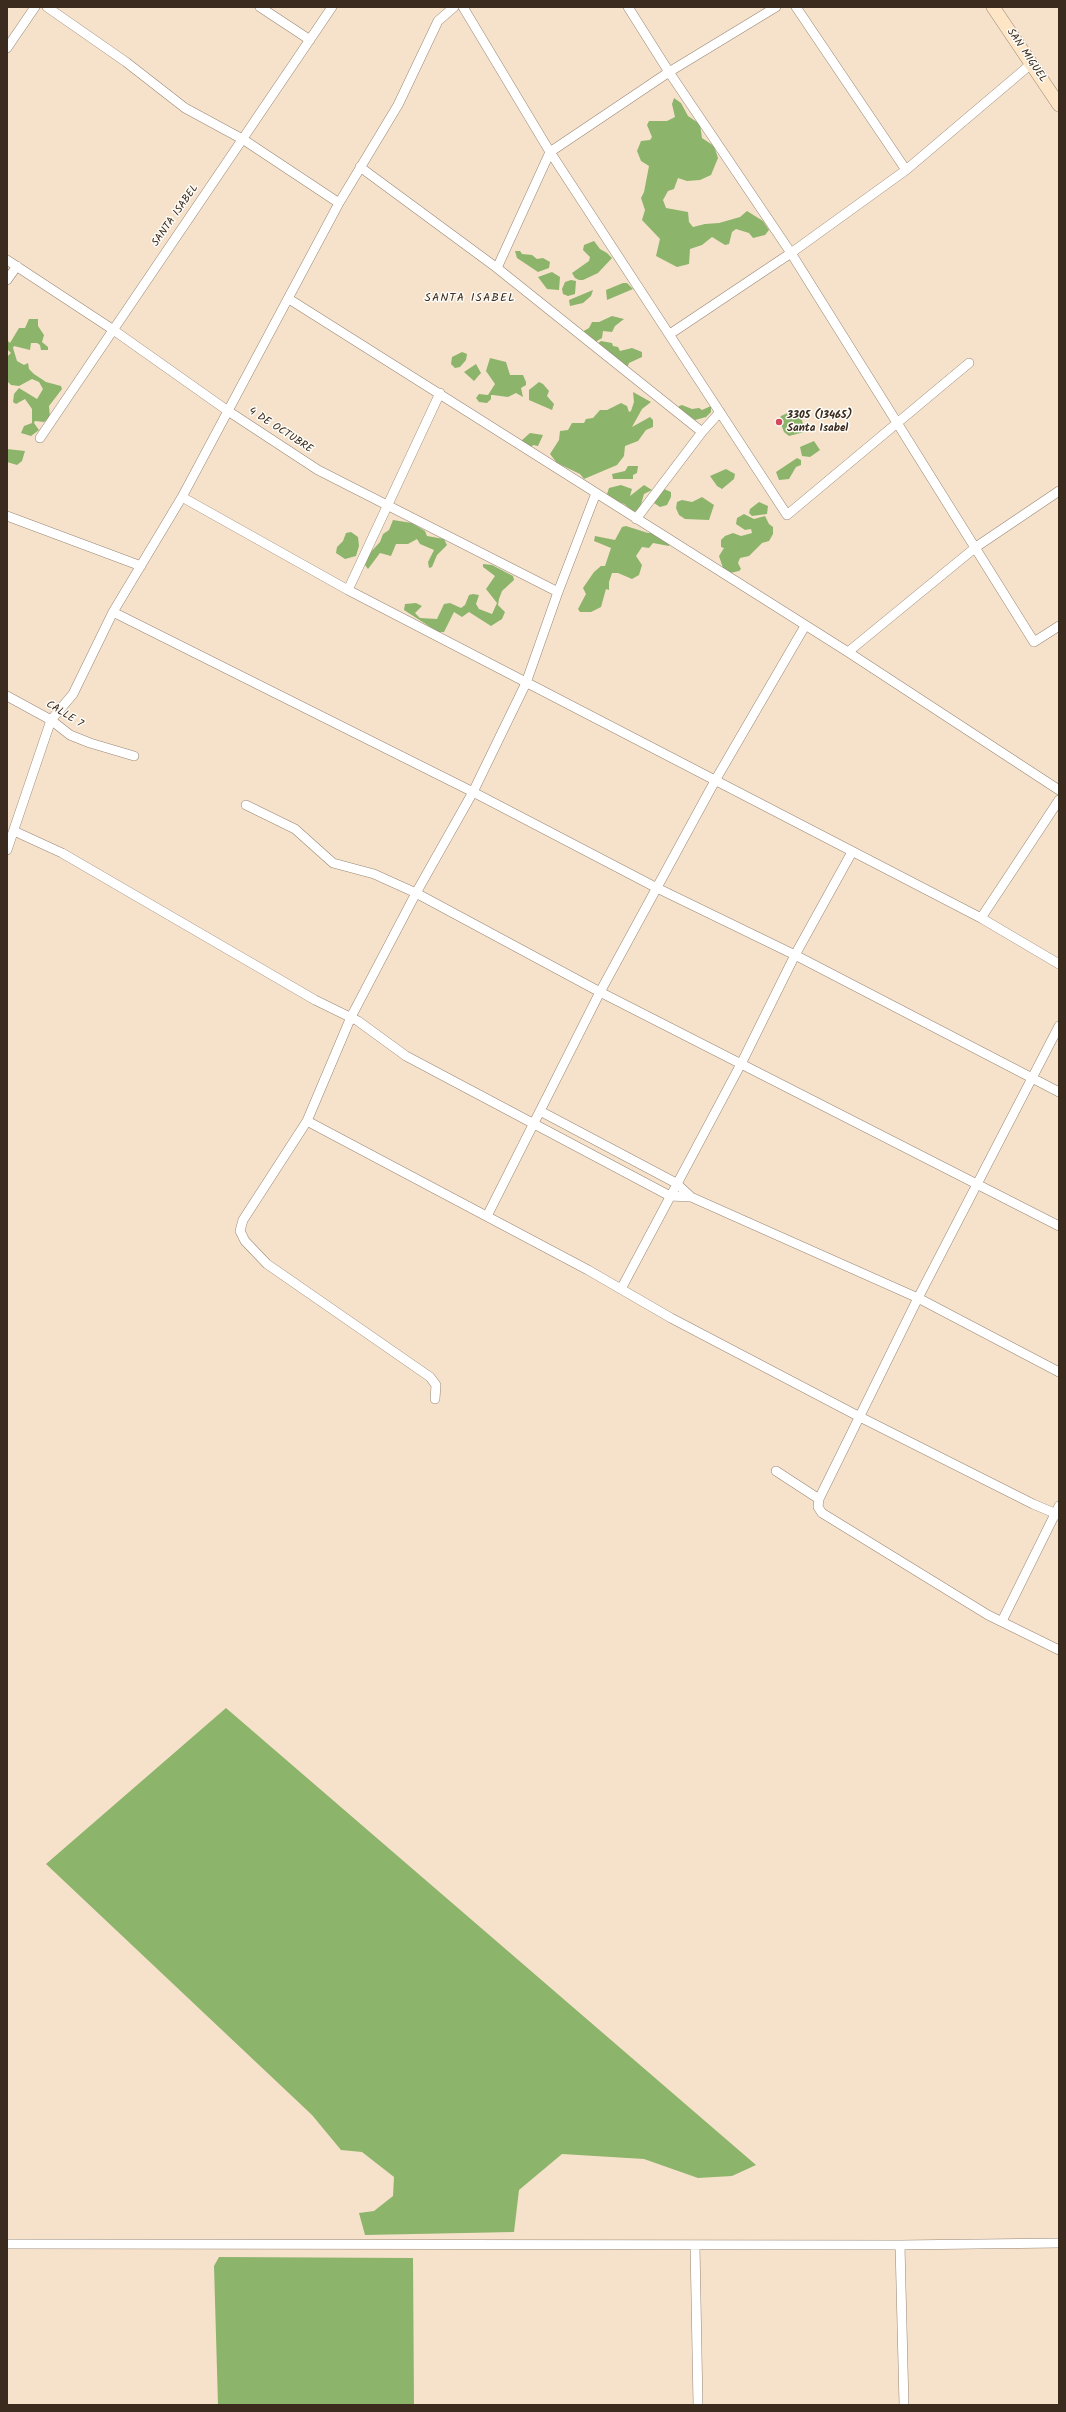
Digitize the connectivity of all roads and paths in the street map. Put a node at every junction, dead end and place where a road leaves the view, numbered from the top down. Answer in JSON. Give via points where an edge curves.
{"nodes":[{"id":1,"x":35,"y":7,"type":"edge"},
{"id":2,"x":47,"y":7,"type":"edge"},
{"id":3,"x":260,"y":7,"type":"edge"},
{"id":4,"x":332,"y":7,"type":"edge"},
{"id":5,"x":454,"y":7,"type":"edge"},
{"id":6,"x":462,"y":7,"type":"edge"},
{"id":7,"x":628,"y":7,"type":"edge"},
{"id":8,"x":776,"y":7,"type":"edge"},
{"id":9,"x":796,"y":7,"type":"edge"},
{"id":10,"x":992,"y":7,"type":"edge"},
{"id":11,"x":310,"y":40,"type":"junction"},
{"id":12,"x":7,"y":48,"type":"edge"},
{"id":13,"x":1031,"y":64,"type":"junction"},
{"id":14,"x":669,"y":72,"type":"junction"},
{"id":15,"x":1057,"y":99,"type":"edge"},
{"id":16,"x":244,"y":140,"type":"junction"},
{"id":17,"x":550,"y":152,"type":"junction"},
{"id":18,"x":360,"y":167,"type":"junction"},
{"id":19,"x":906,"y":170,"type":"junction"},
{"id":20,"x":339,"y":203,"type":"junction"},
{"id":21,"x":791,"y":253,"type":"junction"},
{"id":22,"x":7,"y":260,"type":"edge"},
{"id":23,"x":17,"y":266,"type":"junction"},
{"id":24,"x":497,"y":268,"type":"junction"},
{"id":25,"x":7,"y":280,"type":"edge"},
{"id":26,"x":289,"y":299,"type":"junction"},
{"id":27,"x":112,"y":329,"type":"junction"},
{"id":28,"x":670,"y":334,"type":"junction"},
{"id":29,"x":969,"y":363,"type":"dead end"},
{"id":30,"x":440,"y":393,"type":"junction"},
{"id":31,"x":228,"y":411,"type":"junction"},
{"id":32,"x":720,"y":412,"type":"junction"},
{"id":33,"x":898,"y":422,"type":"junction"},
{"id":34,"x":702,"y":432,"type":"junction"},
{"id":35,"x":40,"y":438,"type":"dead end"},
{"id":36,"x":1059,"y":491,"type":"edge"},
{"id":37,"x":596,"y":493,"type":"junction"},
{"id":38,"x":182,"y":497,"type":"junction"},
{"id":39,"x":386,"y":506,"type":"junction"},
{"id":40,"x":7,"y":516,"type":"edge"},
{"id":41,"x":636,"y":519,"type":"junction"},
{"id":42,"x":976,"y":547,"type":"junction"},
{"id":43,"x":141,"y":566,"type":"junction"},
{"id":44,"x":348,"y":590,"type":"junction"},
{"id":45,"x":558,"y":592,"type":"junction"},
{"id":46,"x":113,"y":612,"type":"junction"},
{"id":47,"x":805,"y":626,"type":"junction"},
{"id":48,"x":1059,"y":626,"type":"edge"},
{"id":49,"x":848,"y":652,"type":"junction"},
{"id":50,"x":526,"y":683,"type":"junction"},
{"id":51,"x":7,"y":696,"type":"edge"},
{"id":52,"x":51,"y":720,"type":"junction"},
{"id":53,"x":134,"y":756,"type":"dead end"},
{"id":54,"x":716,"y":779,"type":"junction"},
{"id":55,"x":1059,"y":790,"type":"edge"},
{"id":56,"x":473,"y":792,"type":"junction"},
{"id":57,"x":1059,"y":800,"type":"edge"},
{"id":58,"x":246,"y":805,"type":"dead end"},
{"id":59,"x":14,"y":831,"type":"junction"},
{"id":60,"x":7,"y":850,"type":"edge"},
{"id":61,"x":852,"y":852,"type":"junction"},
{"id":62,"x":657,"y":888,"type":"junction"},
{"id":63,"x":416,"y":893,"type":"junction"},
{"id":64,"x":981,"y":918,"type":"junction"},
{"id":65,"x":795,"y":955,"type":"junction"},
{"id":66,"x":1059,"y":964,"type":"edge"},
{"id":67,"x":600,"y":992,"type":"junction"},
{"id":68,"x":351,"y":1017,"type":"junction"},
{"id":69,"x":1059,"y":1026,"type":"edge"},
{"id":70,"x":742,"y":1062,"type":"junction"},
{"id":71,"x":1032,"y":1078,"type":"junction"},
{"id":72,"x":1059,"y":1092,"type":"edge"},
{"id":73,"x":540,"y":1111,"type":"junction"},
{"id":74,"x":307,"y":1121,"type":"junction"},
{"id":75,"x":534,"y":1123,"type":"junction"},
{"id":76,"x":676,"y":1183,"type":"junction"},
{"id":77,"x":976,"y":1183,"type":"junction"},
{"id":78,"x":670,"y":1196,"type":"junction"},
{"id":79,"x":691,"y":1198,"type":"junction"},
{"id":80,"x":487,"y":1216,"type":"junction"},
{"id":81,"x":1059,"y":1226,"type":"edge"},
{"id":82,"x":621,"y":1289,"type":"junction"},
{"id":83,"x":918,"y":1298,"type":"junction"},
{"id":84,"x":1059,"y":1372,"type":"edge"},
{"id":85,"x":435,"y":1398,"type":"dead end"},
{"id":86,"x":858,"y":1416,"type":"junction"},
{"id":87,"x":776,"y":1470,"type":"dead end"},
{"id":88,"x":819,"y":1499,"type":"junction"},
{"id":89,"x":1058,"y":1511,"type":"edge"},
{"id":90,"x":1002,"y":1621,"type":"junction"},
{"id":91,"x":1059,"y":1650,"type":"edge"},
{"id":92,"x":1059,"y":2243,"type":"edge"},
{"id":93,"x":7,"y":2244,"type":"edge"},
{"id":94,"x":695,"y":2245,"type":"junction"},
{"id":95,"x":900,"y":2245,"type":"junction"},
{"id":96,"x":698,"y":2405,"type":"edge"},
{"id":97,"x":904,"y":2405,"type":"edge"}],
"edges":[{"from":1,"to":12,"type":"street"},
{"from":2,"to":16,"type":"street","via":[[126,62],[185,108]]},
{"from":3,"to":11,"type":"street"},
{"from":4,"to":11,"type":"street","name":"SANTA ISABEL"},
{"from":5,"to":18,"type":"street","via":[[438,21],[398,105]]},
{"from":6,"to":17,"type":"street"},
{"from":7,"to":14,"type":"street"},
{"from":8,"to":14,"type":"street"},
{"from":9,"to":19,"type":"street"},
{"from":10,"to":13,"type":"street","name":"SAN MIGUEL"},
{"from":11,"to":16,"type":"street","name":"SANTA ISABEL"},
{"from":13,"to":15,"type":"street","name":"SAN MIGUEL"},
{"from":13,"to":19,"type":"street"},
{"from":14,"to":17,"type":"street"},
{"from":14,"to":21,"type":"street"},
{"from":16,"to":20,"type":"street"},
{"from":16,"to":27,"type":"street","name":"SANTA ISABEL"},
{"from":17,"to":24,"type":"street"},
{"from":17,"to":28,"type":"street"},
{"from":18,"to":20,"type":"street"},
{"from":18,"to":24,"type":"street"},
{"from":19,"to":21,"type":"street"},
{"from":20,"to":26,"type":"street"},
{"from":21,"to":28,"type":"street"},
{"from":21,"to":33,"type":"street"},
{"from":22,"to":23,"type":"street","name":"4 DE OCTUBRE"},
{"from":23,"to":25,"type":"street"},
{"from":23,"to":27,"type":"street","name":"4 DE OCTUBRE"},
{"from":24,"to":34,"type":"street"},
{"from":26,"to":30,"type":"street"},
{"from":26,"to":31,"type":"street"},
{"from":27,"to":31,"type":"street","name":"4 DE OCTUBRE"},
{"from":27,"to":35,"type":"street","name":"SANTA ISABEL"},
{"from":28,"to":32,"type":"street"},
{"from":29,"to":33,"type":"street"},
{"from":30,"to":37,"type":"street"},
{"from":30,"to":39,"type":"street"},
{"from":31,"to":38,"type":"street"},
{"from":31,"to":39,"type":"street","name":"4 DE OCTUBRE","via":[[318,470]]},
{"from":32,"to":33,"type":"street","via":[[787,515]]},
{"from":32,"to":34,"type":"street"},
{"from":33,"to":42,"type":"street"},
{"from":34,"to":41,"type":"street"},
{"from":36,"to":42,"type":"street"},
{"from":37,"to":41,"type":"street"},
{"from":37,"to":45,"type":"street"},
{"from":38,"to":43,"type":"street"},
{"from":38,"to":44,"type":"street"},
{"from":39,"to":44,"type":"street"},
{"from":39,"to":45,"type":"street","name":"4 DE OCTUBRE"},
{"from":40,"to":43,"type":"street"},
{"from":41,"to":47,"type":"street"},
{"from":42,"to":48,"type":"street","via":[[1034,642]]},
{"from":42,"to":49,"type":"street"},
{"from":43,"to":46,"type":"street"},
{"from":44,"to":50,"type":"street"},
{"from":45,"to":50,"type":"street"},
{"from":46,"to":52,"type":"street","via":[[73,694]]},
{"from":46,"to":56,"type":"street"},
{"from":47,"to":49,"type":"street"},
{"from":47,"to":54,"type":"street"},
{"from":49,"to":55,"type":"street"},
{"from":50,"to":54,"type":"street"},
{"from":50,"to":56,"type":"street"},
{"from":51,"to":52,"type":"street","name":"CALLE 7"},
{"from":52,"to":53,"type":"street","name":"CALLE 7","via":[[70,735]]},
{"from":52,"to":59,"type":"street"},
{"from":54,"to":61,"type":"street"},
{"from":54,"to":62,"type":"street"},
{"from":56,"to":62,"type":"street"},
{"from":56,"to":63,"type":"street"},
{"from":57,"to":64,"type":"street"},
{"from":58,"to":63,"type":"street","via":[[295,829],[333,863],[374,874]]},
{"from":59,"to":60,"type":"street"},
{"from":59,"to":68,"type":"street","via":[[62,853],[308,996]]},
{"from":61,"to":64,"type":"street"},
{"from":61,"to":65,"type":"street"},
{"from":62,"to":65,"type":"street"},
{"from":62,"to":67,"type":"street"},
{"from":63,"to":67,"type":"street"},
{"from":63,"to":68,"type":"street"},
{"from":64,"to":66,"type":"street"},
{"from":65,"to":70,"type":"street"},
{"from":65,"to":71,"type":"street"},
{"from":67,"to":70,"type":"street"},
{"from":67,"to":73,"type":"street"},
{"from":68,"to":74,"type":"street"},
{"from":68,"to":75,"type":"street","via":[[406,1056]]},
{"from":69,"to":71,"type":"street"},
{"from":70,"to":76,"type":"street"},
{"from":70,"to":77,"type":"street"},
{"from":71,"to":72,"type":"street"},
{"from":71,"to":77,"type":"street"},
{"from":73,"to":75,"type":"street"},
{"from":73,"to":76,"type":"street"},
{"from":74,"to":80,"type":"street"},
{"from":74,"to":85,"type":"street","via":[[243,1220],[240,1231],[245,1241],[267,1264],[430,1377],[436,1385]]},
{"from":75,"to":78,"type":"street"},
{"from":75,"to":80,"type":"street"},
{"from":76,"to":78,"type":"street"},
{"from":76,"to":79,"type":"street"},
{"from":77,"to":81,"type":"street"},
{"from":77,"to":83,"type":"street"},
{"from":78,"to":79,"type":"street"},
{"from":78,"to":82,"type":"street"},
{"from":79,"to":83,"type":"street"},
{"from":80,"to":82,"type":"street"},
{"from":82,"to":86,"type":"street","via":[[678,1322]]},
{"from":83,"to":84,"type":"street"},
{"from":83,"to":86,"type":"street"},
{"from":86,"to":88,"type":"street"},
{"from":86,"to":89,"type":"street","via":[[1033,1504]]},
{"from":87,"to":88,"type":"street"},
{"from":88,"to":90,"type":"street","via":[[818,1507],[822,1513]]},
{"from":89,"to":90,"type":"street"},
{"from":90,"to":91,"type":"street"},
{"from":92,"to":95,"type":"street"},
{"from":93,"to":94,"type":"street"},
{"from":94,"to":95,"type":"street"},
{"from":94,"to":96,"type":"street"},
{"from":95,"to":97,"type":"street"}]}
